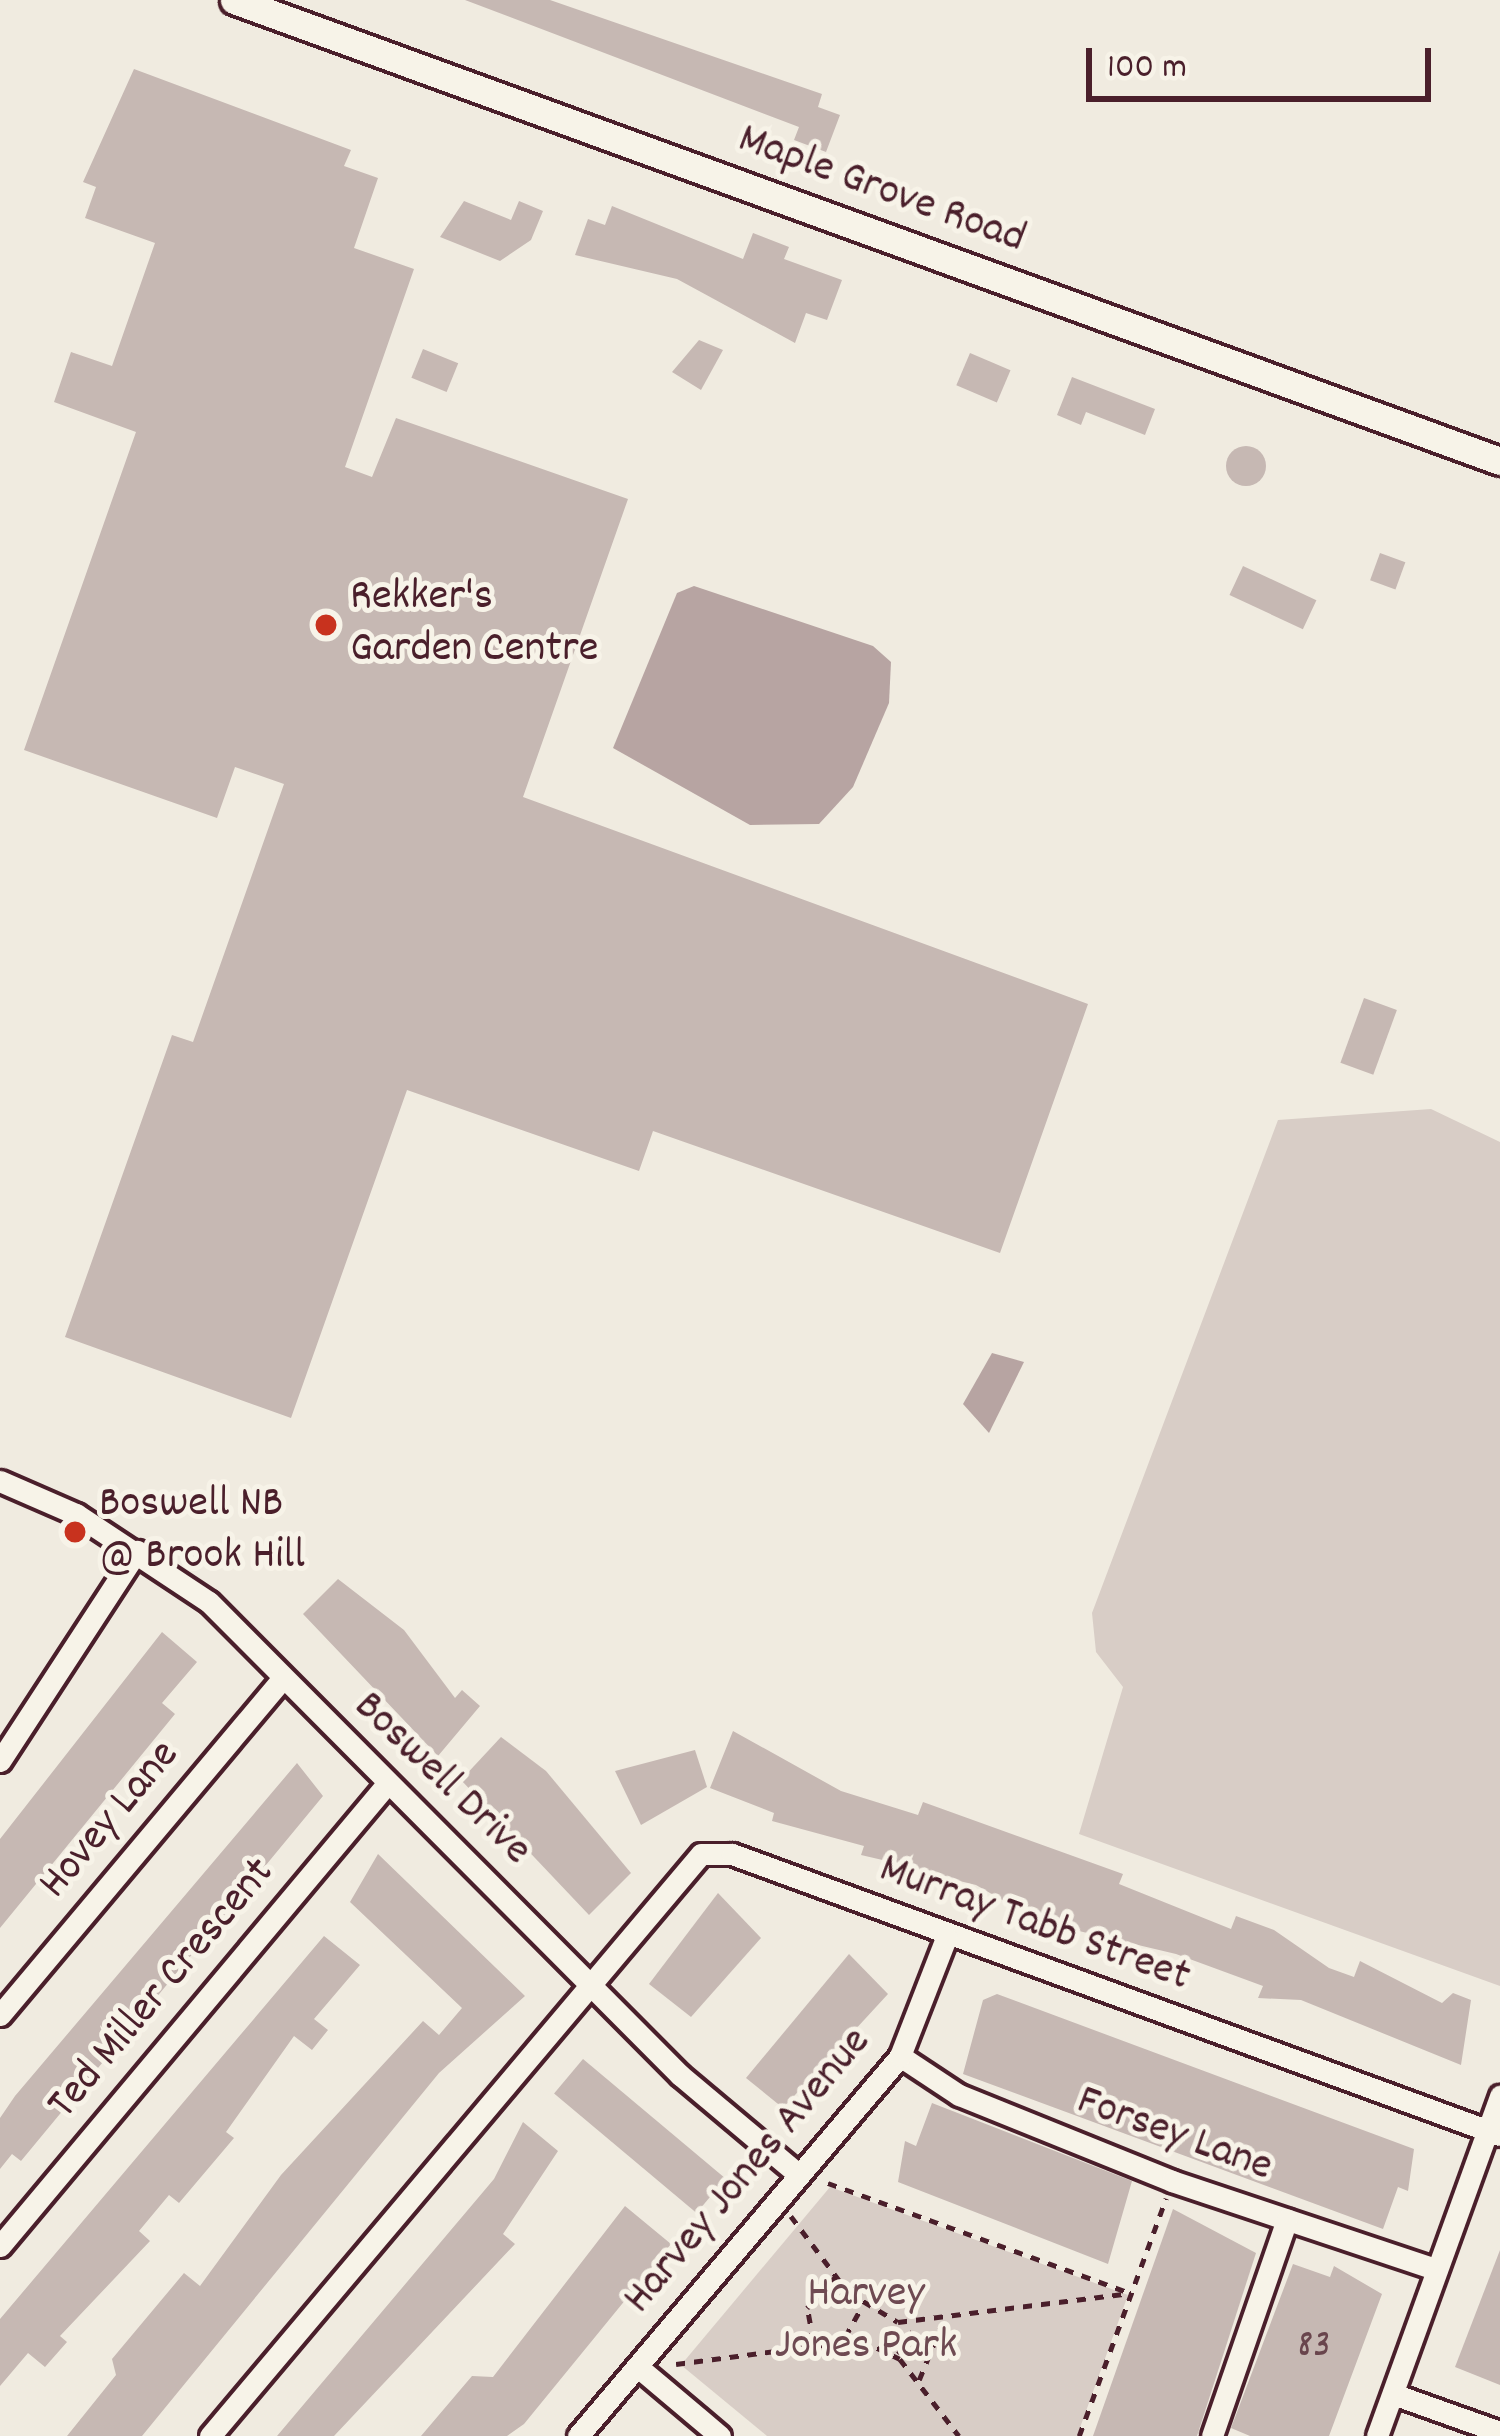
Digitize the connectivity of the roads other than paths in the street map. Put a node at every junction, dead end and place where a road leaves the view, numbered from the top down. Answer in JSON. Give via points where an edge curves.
{"nodes":[{"id":1,"x":234,"y":0,"type":"edge"},
{"id":2,"x":1500,"y":460,"type":"edge"},
{"id":3,"x":0,"y":1481,"type":"edge"},
{"id":4,"x":137,"y":1551,"type":"junction"},
{"id":5,"x":283,"y":1678,"type":"junction"},
{"id":6,"x":0,"y":1761,"type":"edge"},
{"id":7,"x":386,"y":1785,"type":"junction"},
{"id":8,"x":946,"y":1938,"type":"junction"},
{"id":9,"x":589,"y":1982,"type":"junction"},
{"id":10,"x":0,"y":2015,"type":"edge"},
{"id":11,"x":900,"y":2056,"type":"junction"},
{"id":12,"x":1500,"y":2096,"type":"edge"},
{"id":13,"x":1494,"y":2133,"type":"edge"},
{"id":14,"x":799,"y":2175,"type":"junction"},
{"id":15,"x":1287,"y":2220,"type":"junction"},
{"id":16,"x":5,"y":2231,"type":"edge"},
{"id":17,"x":1432,"y":2268,"type":"junction"},
{"id":18,"x":638,"y":2367,"type":"junction"},
{"id":19,"x":1393,"y":2394,"type":"junction"},
{"id":20,"x":1500,"y":2432,"type":"edge"},
{"id":21,"x":210,"y":2436,"type":"edge"},
{"id":22,"x":578,"y":2436,"type":"edge"},
{"id":23,"x":720,"y":2436,"type":"edge"},
{"id":24,"x":1212,"y":2436,"type":"edge"},
{"id":25,"x":1377,"y":2436,"type":"edge"}],
"edges":[{"from":1,"to":2,"type":"street","name":"Maple Grove Road"},
{"from":3,"to":4,"type":"street","name":"Boswell Drive"},
{"from":4,"to":5,"type":"street","name":"Boswell Drive","via":[[209,1602]]},
{"from":4,"to":6,"type":"street"},
{"from":5,"to":7,"type":"street","name":"Boswell Drive"},
{"from":5,"to":10,"type":"street","name":"Hovey Lane"},
{"from":7,"to":9,"type":"street","name":"Boswell Drive"},
{"from":7,"to":16,"type":"street","name":"Ted Miller Crescent"},
{"from":8,"to":9,"type":"street","name":"Murray Tabb Street","via":[[716,1851],[691,1861]]},
{"from":8,"to":11,"type":"street","name":"Harvey Jones Avenue"},
{"from":8,"to":13,"type":"street","name":"Murray Tabb Street"},
{"from":9,"to":14,"type":"street","name":"Boswell Drive"},
{"from":9,"to":21,"type":"street"},
{"from":11,"to":14,"type":"street","name":"Harvey Jones Avenue"},
{"from":11,"to":15,"type":"street","name":"Forsey Lane","via":[[959,2095]]},
{"from":12,"to":13,"type":"street"},
{"from":13,"to":17,"type":"street"},
{"from":14,"to":18,"type":"street","name":"Harvey Jones Avenue"},
{"from":15,"to":17,"type":"street","name":"Forsey Lane"},
{"from":15,"to":24,"type":"street"},
{"from":17,"to":19,"type":"street"},
{"from":18,"to":22,"type":"street","name":"Harvey Jones Avenue"},
{"from":18,"to":23,"type":"street"},
{"from":19,"to":20,"type":"street"},
{"from":19,"to":25,"type":"street"}]}
